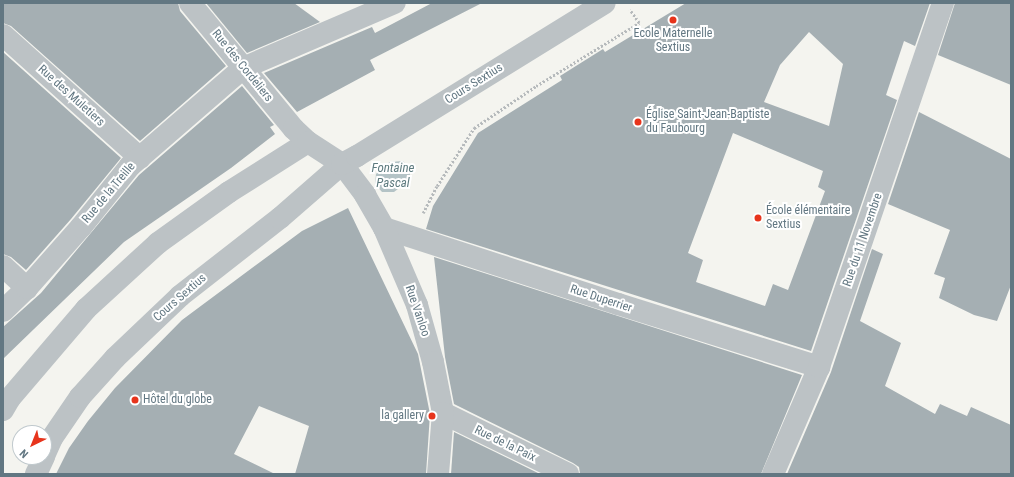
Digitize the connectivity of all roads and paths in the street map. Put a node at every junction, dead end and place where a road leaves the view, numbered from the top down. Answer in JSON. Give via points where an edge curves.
{"nodes":[{"id":1,"x":190,"y":3,"type":"edge"},
{"id":2,"x":394,"y":3,"type":"edge"},
{"id":3,"x":604,"y":3,"type":"edge"},
{"id":4,"x":943,"y":3,"type":"edge"},
{"id":5,"x":629,"y":8,"type":"dead end"},
{"id":6,"x":3,"y":35,"type":"edge"},
{"id":7,"x":242,"y":68,"type":"junction"},
{"id":8,"x":301,"y":136,"type":"junction"},
{"id":9,"x":140,"y":158,"type":"junction"},
{"id":10,"x":342,"y":164,"type":"junction"},
{"id":11,"x":421,"y":216,"type":"dead end"},
{"id":12,"x":384,"y":228,"type":"junction"},
{"id":13,"x":3,"y":266,"type":"edge"},
{"id":14,"x":27,"y":288,"type":"junction"},
{"id":15,"x":3,"y":311,"type":"edge"},
{"id":16,"x":820,"y":367,"type":"junction"},
{"id":17,"x":3,"y":410,"type":"edge"},
{"id":18,"x":443,"y":413,"type":"junction"},
{"id":19,"x":52,"y":438,"type":"edge"},
{"id":20,"x":438,"y":474,"type":"edge"},
{"id":21,"x":568,"y":474,"type":"edge"},
{"id":22,"x":773,"y":474,"type":"edge"}],
"edges":[{"from":1,"to":7,"type":"street","name":"Rue des Cordeliers"},
{"from":2,"to":7,"type":"street","name":"Rue de la Treille"},
{"from":3,"to":10,"type":"street","name":"Cours Sextius"},
{"from":4,"to":16,"type":"street","name":"Rue du 11 Novembre"},
{"from":5,"to":11,"type":"path","via":[[640,23],[536,86],[474,128]]},
{"from":6,"to":9,"type":"street","name":"Rue des Muletiers"},
{"from":7,"to":8,"type":"street","name":"Rue des Cordeliers"},
{"from":7,"to":9,"type":"street","name":"Rue de la Treille"},
{"from":8,"to":10,"type":"street"},
{"from":8,"to":17,"type":"street","via":[[158,243],[86,309],[10,398]]},
{"from":9,"to":14,"type":"street","name":"Rue de la Treille","via":[[130,166]]},
{"from":10,"to":12,"type":"street","name":"Rue Vanloo","via":[[366,195]]},
{"from":10,"to":19,"type":"street","name":"Cours Sextius","via":[[280,218],[180,296],[115,358],[80,397]]},
{"from":12,"to":16,"type":"street","name":"Rue Duperrier"},
{"from":12,"to":18,"type":"street","name":"Rue Vanloo","via":[[417,305],[433,362]]},
{"from":13,"to":14,"type":"street"},
{"from":14,"to":15,"type":"street","name":"Rue de la Treille"},
{"from":16,"to":22,"type":"street","name":"Rue du 11 Novembre"},
{"from":18,"to":20,"type":"street","name":"Rue Vanloo"},
{"from":18,"to":21,"type":"street","name":"Rue de la Paix"}]}
